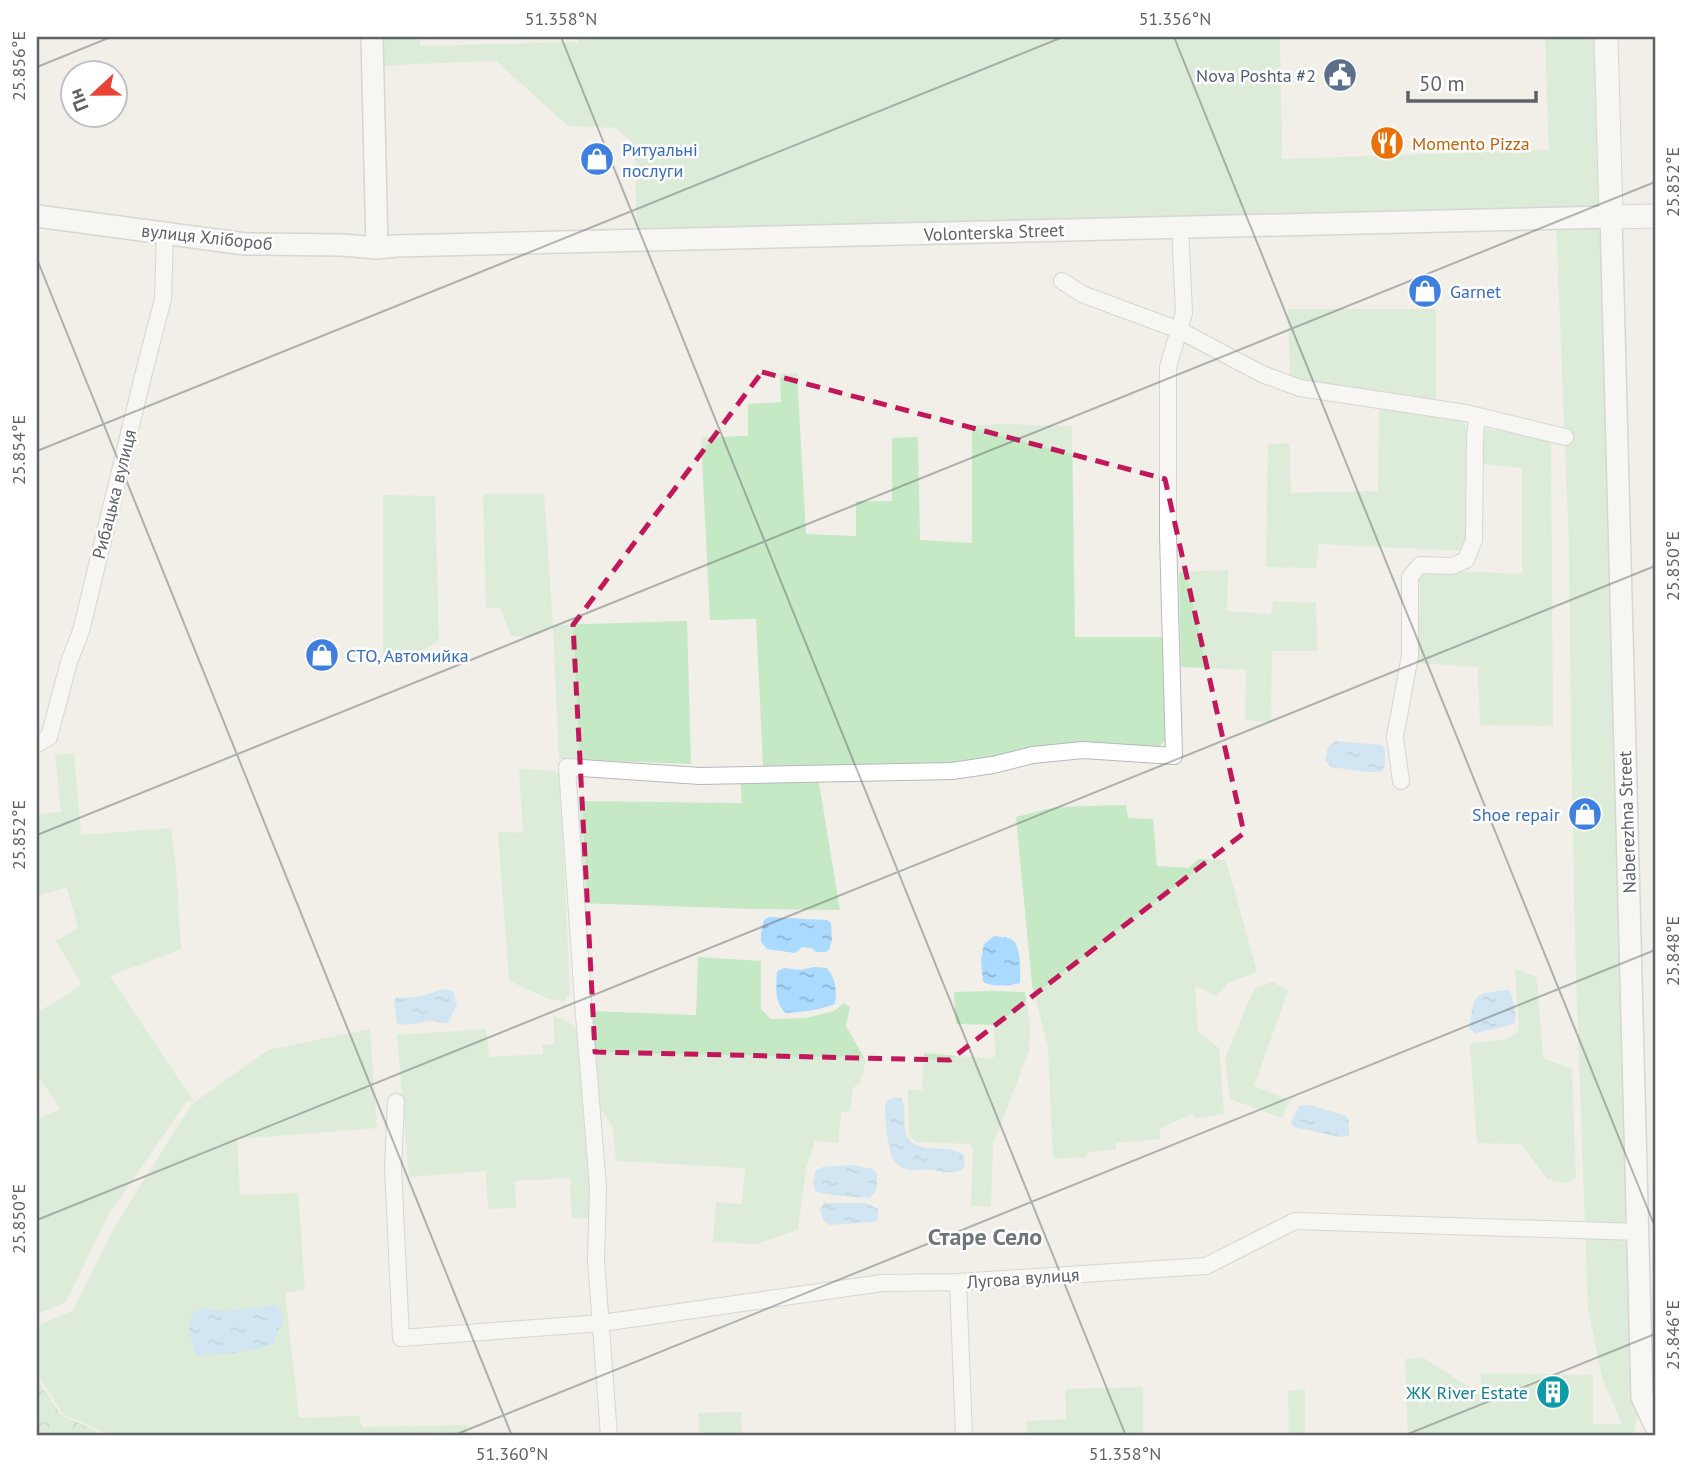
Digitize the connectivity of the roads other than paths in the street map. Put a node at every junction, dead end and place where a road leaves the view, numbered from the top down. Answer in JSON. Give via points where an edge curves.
{"nodes":[{"id":1,"x":372,"y":37,"type":"edge"},
{"id":2,"x":1606,"y":37,"type":"edge"},
{"id":3,"x":37,"y":216,"type":"edge"},
{"id":4,"x":1655,"y":216,"type":"edge"},
{"id":5,"x":1611,"y":217,"type":"junction"},
{"id":6,"x":1180,"y":226,"type":"junction"},
{"id":7,"x":165,"y":234,"type":"junction"},
{"id":8,"x":377,"y":248,"type":"junction"},
{"id":9,"x":1062,"y":281,"type":"dead end"},
{"id":10,"x":1179,"y":330,"type":"junction"},
{"id":11,"x":1477,"y":416,"type":"junction"},
{"id":12,"x":1565,"y":437,"type":"dead end"},
{"id":13,"x":37,"y":744,"type":"edge"},
{"id":14,"x":1401,"y":781,"type":"dead end"},
{"id":15,"x":396,"y":1102,"type":"dead end"},
{"id":16,"x":1638,"y":1232,"type":"junction"},
{"id":17,"x":958,"y":1282,"type":"junction"},
{"id":18,"x":602,"y":1323,"type":"junction"},
{"id":19,"x":1655,"y":1425,"type":"edge"},
{"id":20,"x":609,"y":1436,"type":"edge"},
{"id":21,"x":964,"y":1436,"type":"edge"}],
"edges":[{"from":1,"to":8,"type":"street"},
{"from":2,"to":5,"type":"main road"},
{"from":3,"to":7,"type":"street","name":"вулиця Хлібороб"},
{"from":4,"to":5,"type":"main road"},
{"from":5,"to":6,"type":"street","name":"Volonterska Street"},
{"from":5,"to":16,"type":"street","name":"Naberezhna Street"},
{"from":6,"to":8,"type":"street","name":"Volonterska Street"},
{"from":6,"to":10,"type":"street","via":[[1184,313]]},
{"from":7,"to":8,"type":"street","name":"вулиця Хлібороб","via":[[245,244]]},
{"from":7,"to":13,"type":"street","name":"Рибацька вулиця","via":[[163,299],[81,631],[49,737]]},
{"from":9,"to":10,"type":"street","via":[[1082,294]]},
{"from":10,"to":11,"type":"street","via":[[1262,374],[1300,388]]},
{"from":10,"to":18,"type":"street","via":[[1168,367],[1174,756],[1083,750],[952,772],[700,776],[567,767],[598,1187],[596,1260]]},
{"from":11,"to":12,"type":"street"},
{"from":11,"to":14,"type":"street","via":[[1474,540],[1466,560],[1452,566],[1420,565],[1410,577],[1410,656],[1395,737]]},
{"from":15,"to":18,"type":"street","name":"Лугова вулиця","via":[[393,1167],[401,1338]]},
{"from":16,"to":17,"type":"street","name":"Лугова вулиця","via":[[1295,1222],[1206,1266]]},
{"from":16,"to":19,"type":"street","name":"Naberezhna Street","via":[[1642,1397]]},
{"from":17,"to":18,"type":"street","name":"Лугова вулиця","via":[[882,1283]]},
{"from":17,"to":21,"type":"street"},
{"from":18,"to":20,"type":"street"}]}
